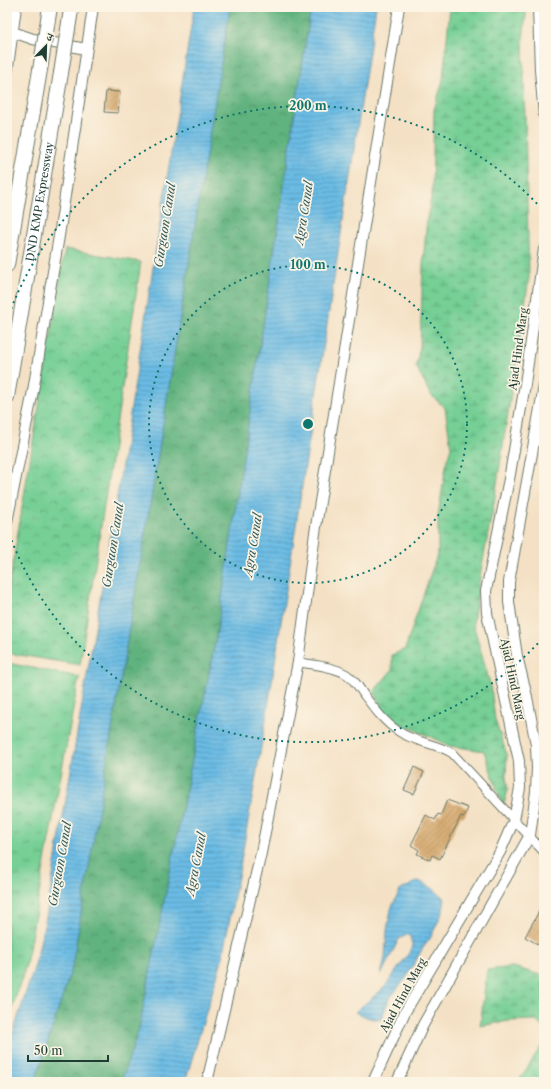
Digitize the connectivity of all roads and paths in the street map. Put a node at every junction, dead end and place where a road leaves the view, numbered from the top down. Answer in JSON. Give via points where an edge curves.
{"nodes":[{"id":1,"x":16,"y":7,"type":"edge"},
{"id":2,"x":50,"y":7,"type":"edge"},
{"id":3,"x":93,"y":7,"type":"edge"},
{"id":4,"x":399,"y":7,"type":"edge"},
{"id":5,"x":538,"y":7,"type":"edge"},
{"id":6,"x":71,"y":9,"type":"edge"},
{"id":7,"x":9,"y":31,"type":"edge"},
{"id":8,"x":86,"y":49,"type":"junction"},
{"id":9,"x":7,"y":74,"type":"edge"},
{"id":10,"x":544,"y":116,"type":"edge"},
{"id":11,"x":544,"y":249,"type":"edge"},
{"id":12,"x":7,"y":265,"type":"edge"},
{"id":13,"x":544,"y":386,"type":"edge"},
{"id":14,"x":7,"y":397,"type":"edge"},
{"id":15,"x":7,"y":522,"type":"edge"},
{"id":16,"x":298,"y":662,"type":"junction"},
{"id":17,"x":514,"y":820,"type":"junction"},
{"id":18,"x":530,"y":835,"type":"junction"},
{"id":19,"x":544,"y":852,"type":"edge"},
{"id":20,"x":207,"y":1082,"type":"edge"},
{"id":21,"x":373,"y":1082,"type":"edge"},
{"id":22,"x":397,"y":1082,"type":"edge"}],
"edges":[{"from":1,"to":7,"type":"street"},
{"from":2,"to":12,"type":"highway","name":"DND KMP Expressway","bridge":true},
{"from":3,"to":8,"type":"street"},
{"from":4,"to":16,"type":"street","via":[[316,525]]},
{"from":5,"to":10,"type":"street"},
{"from":6,"to":14,"type":"highway","name":"DND KMP Expressway","bridge":true},
{"from":7,"to":8,"type":"street","via":[[33,39]]},
{"from":7,"to":9,"type":"street"},
{"from":8,"to":15,"type":"street","via":[[53,275]]},
{"from":11,"to":17,"type":"street","name":"Ajad Hind Marg","via":[[510,474],[486,591],[492,639],[519,762],[520,788]]},
{"from":13,"to":18,"type":"street","via":[[509,582],[509,602],[517,656],[536,745],[536,792]]},
{"from":16,"to":17,"type":"street","via":[[346,674],[379,714],[396,730],[452,753]]},
{"from":16,"to":20,"type":"street","via":[[261,853]]},
{"from":17,"to":18,"type":"street"},
{"from":17,"to":21,"type":"street","name":"Ajad Hind Marg","via":[[500,852],[405,1012]]},
{"from":18,"to":19,"type":"street"},
{"from":18,"to":22,"type":"street","via":[[423,1025]]}]}
